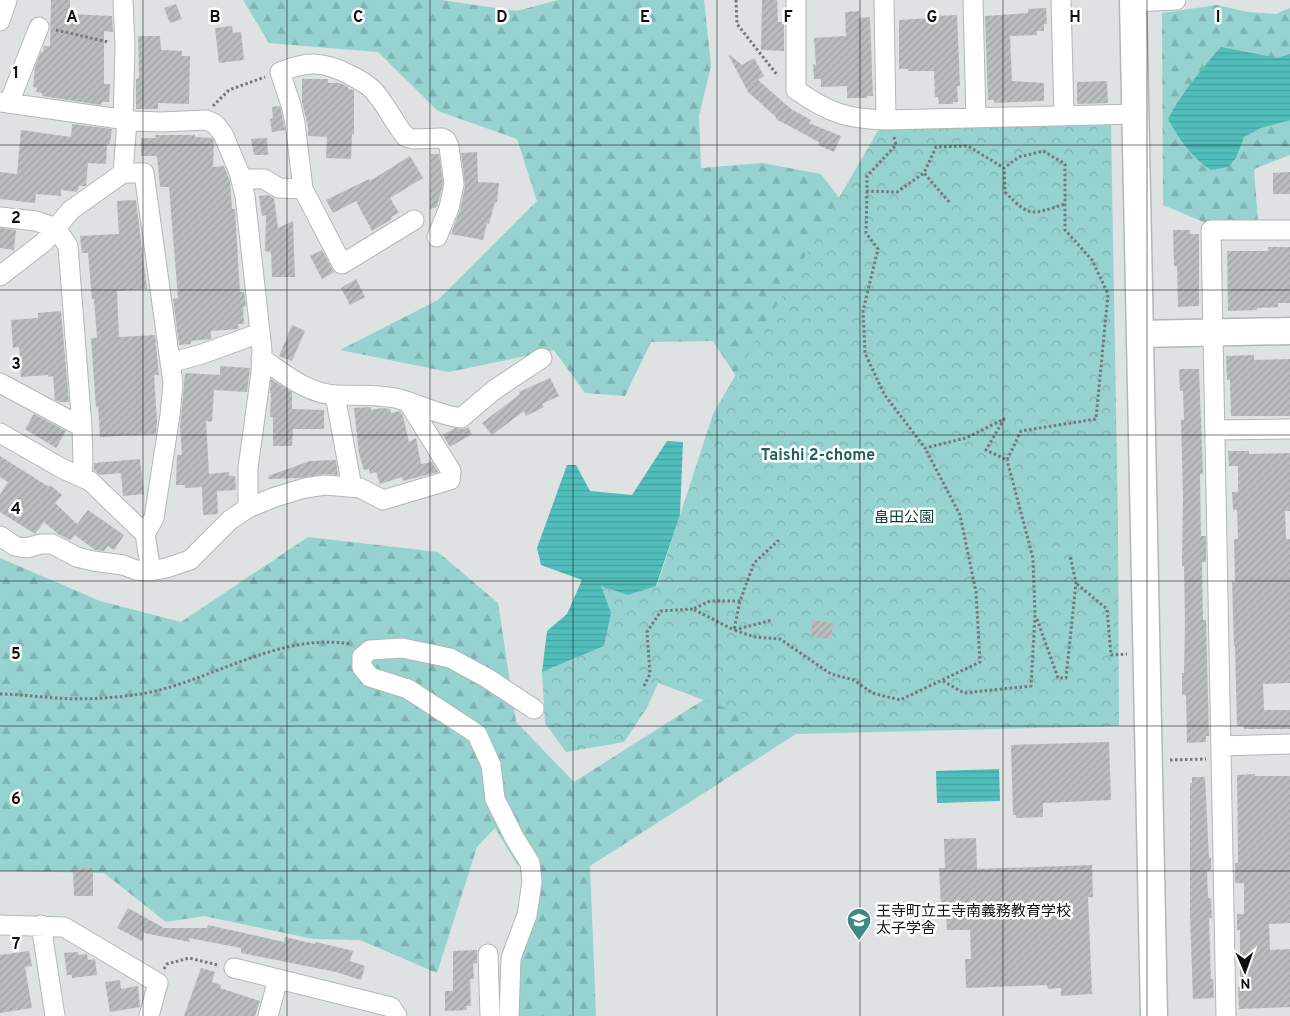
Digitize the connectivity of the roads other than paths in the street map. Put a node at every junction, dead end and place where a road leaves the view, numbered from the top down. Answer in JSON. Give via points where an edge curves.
{"nodes":[{"id":1,"x":7,"y":0,"type":"edge"},
{"id":2,"x":123,"y":0,"type":"edge"},
{"id":3,"x":796,"y":0,"type":"edge"},
{"id":4,"x":884,"y":0,"type":"edge"},
{"id":5,"x":974,"y":0,"type":"edge"},
{"id":6,"x":1060,"y":0,"type":"edge"},
{"id":7,"x":1176,"y":0,"type":"edge"},
{"id":8,"x":1133,"y":1,"type":"edge"},
{"id":9,"x":0,"y":21,"type":"edge"},
{"id":10,"x":39,"y":27,"type":"road end"},
{"id":11,"x":4,"y":103,"type":"edge"},
{"id":12,"x":1136,"y":114,"type":"junction"},
{"id":13,"x":1064,"y":115,"type":"junction"},
{"id":14,"x":976,"y":118,"type":"junction"},
{"id":15,"x":125,"y":120,"type":"junction"},
{"id":16,"x":890,"y":120,"type":"junction"},
{"id":17,"x":123,"y":174,"type":"junction"},
{"id":18,"x":241,"y":179,"type":"junction"},
{"id":19,"x":303,"y":189,"type":"junction"},
{"id":20,"x":0,"y":217,"type":"edge"},
{"id":21,"x":414,"y":220,"type":"dead end"},
{"id":22,"x":56,"y":228,"type":"junction"},
{"id":23,"x":1290,"y":230,"type":"edge"},
{"id":24,"x":437,"y":237,"type":"dead end"},
{"id":25,"x":0,"y":276,"type":"edge"},
{"id":26,"x":1290,"y":331,"type":"edge"},
{"id":27,"x":260,"y":333,"type":"junction"},
{"id":28,"x":1213,"y":333,"type":"junction"},
{"id":29,"x":1140,"y":334,"type":"junction"},
{"id":30,"x":261,"y":358,"type":"junction"},
{"id":31,"x":542,"y":358,"type":"dead end"},
{"id":32,"x":170,"y":363,"type":"junction"},
{"id":33,"x":0,"y":383,"type":"edge"},
{"id":34,"x":335,"y":395,"type":"junction"},
{"id":35,"x":408,"y":402,"type":"junction"},
{"id":36,"x":82,"y":427,"type":"junction"},
{"id":37,"x":1290,"y":429,"type":"edge"},
{"id":38,"x":1215,"y":430,"type":"junction"},
{"id":39,"x":0,"y":433,"type":"edge"},
{"id":40,"x":82,"y":477,"type":"junction"},
{"id":41,"x":352,"y":487,"type":"junction"},
{"id":42,"x":248,"y":508,"type":"junction"},
{"id":43,"x":145,"y":534,"type":"junction"},
{"id":44,"x":0,"y":536,"type":"edge"},
{"id":45,"x":151,"y":571,"type":"junction"},
{"id":46,"x":534,"y":709,"type":"dead end"},
{"id":47,"x":1290,"y":744,"type":"edge"},
{"id":48,"x":1221,"y":752,"type":"junction"},
{"id":49,"x":0,"y":925,"type":"edge"},
{"id":50,"x":41,"y":925,"type":"junction"},
{"id":51,"x":488,"y":954,"type":"dead end"},
{"id":52,"x":234,"y":968,"type":"road end"},
{"id":53,"x":278,"y":979,"type":"junction"},
{"id":54,"x":56,"y":1016,"type":"edge"},
{"id":55,"x":149,"y":1016,"type":"edge"},
{"id":56,"x":268,"y":1016,"type":"edge"},
{"id":57,"x":397,"y":1016,"type":"edge"},
{"id":58,"x":490,"y":1016,"type":"edge"},
{"id":59,"x":508,"y":1016,"type":"edge"},
{"id":60,"x":1154,"y":1016,"type":"edge"},
{"id":61,"x":1226,"y":1016,"type":"edge"}],
"edges":[{"from":1,"to":9,"type":"street"},
{"from":2,"to":15,"type":"street"},
{"from":3,"to":16,"type":"street","via":[[796,90],[820,106],[846,116]]},
{"from":4,"to":16,"type":"street"},
{"from":5,"to":14,"type":"street"},
{"from":6,"to":13,"type":"street"},
{"from":7,"to":8,"type":"street"},
{"from":8,"to":12,"type":"street"},
{"from":10,"to":11,"type":"street"},
{"from":11,"to":15,"type":"street"},
{"from":12,"to":13,"type":"street"},
{"from":12,"to":29,"type":"street"},
{"from":13,"to":14,"type":"street"},
{"from":14,"to":16,"type":"street"},
{"from":15,"to":17,"type":"street"},
{"from":15,"to":18,"type":"street","via":[[206,120],[215,124],[223,134]]},
{"from":17,"to":22,"type":"street","via":[[71,210]]},
{"from":17,"to":32,"type":"street","via":[[144,173]]},
{"from":18,"to":19,"type":"street","via":[[264,179],[279,188]]},
{"from":18,"to":27,"type":"street"},
{"from":19,"to":21,"type":"street","via":[[342,264]]},
{"from":19,"to":24,"type":"street","via":[[295,123],[280,72],[297,65],[336,67],[373,90],[406,138],[446,140],[450,147],[454,184],[449,208]]},
{"from":20,"to":22,"type":"street"},
{"from":22,"to":25,"type":"street","via":[[44,242]]},
{"from":22,"to":36,"type":"street","via":[[68,246]]},
{"from":23,"to":28,"type":"street","via":[[1211,230]]},
{"from":26,"to":28,"type":"street"},
{"from":27,"to":30,"type":"street"},
{"from":27,"to":32,"type":"street"},
{"from":28,"to":29,"type":"street"},
{"from":28,"to":38,"type":"street"},
{"from":29,"to":60,"type":"street"},
{"from":30,"to":34,"type":"street","via":[[304,387]]},
{"from":30,"to":42,"type":"street","via":[[248,468]]},
{"from":31,"to":35,"type":"street","via":[[494,390],[462,418],[446,416]]},
{"from":32,"to":43,"type":"street","via":[[170,415],[154,518]]},
{"from":33,"to":36,"type":"street"},
{"from":34,"to":35,"type":"street","via":[[376,395]]},
{"from":34,"to":41,"type":"street"},
{"from":35,"to":41,"type":"street","via":[[451,471],[450,480],[383,500]]},
{"from":36,"to":40,"type":"street"},
{"from":37,"to":38,"type":"street"},
{"from":38,"to":48,"type":"street"},
{"from":39,"to":40,"type":"street"},
{"from":40,"to":43,"type":"street"},
{"from":41,"to":42,"type":"street","via":[[325,485],[305,488]]},
{"from":42,"to":45,"type":"street","via":[[230,520],[190,560]]},
{"from":43,"to":45,"type":"street"},
{"from":44,"to":45,"type":"street","via":[[15,546],[26,548],[52,544],[92,562]]},
{"from":46,"to":59,"type":"street","via":[[450,658],[402,648],[370,650],[362,657],[362,667],[370,677],[408,689],[477,734],[492,765],[495,800],[530,863],[532,882],[527,915],[511,958]]},
{"from":47,"to":48,"type":"street"},
{"from":48,"to":61,"type":"street"},
{"from":49,"to":50,"type":"street"},
{"from":50,"to":54,"type":"street"},
{"from":50,"to":55,"type":"street","via":[[64,927],[158,983]]},
{"from":51,"to":58,"type":"street"},
{"from":52,"to":53,"type":"street"},
{"from":53,"to":56,"type":"street"},
{"from":53,"to":57,"type":"street","via":[[391,1007]]}]}
